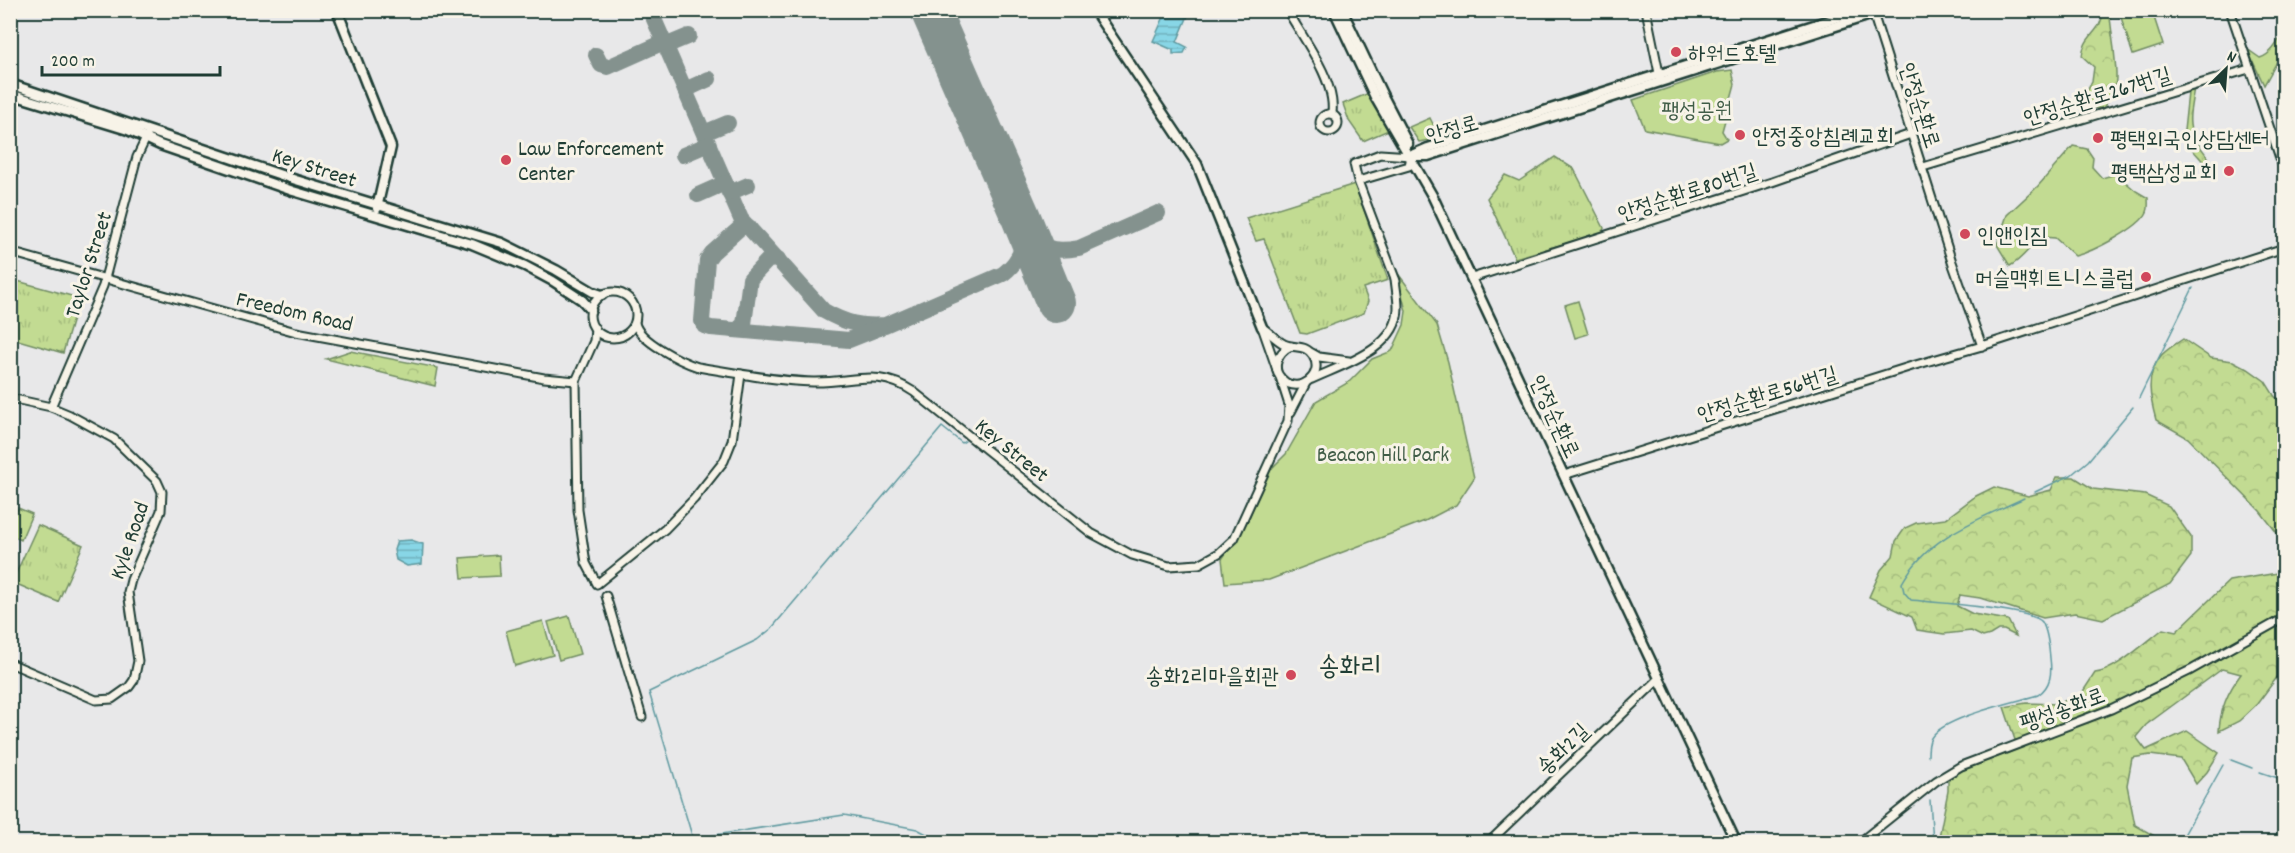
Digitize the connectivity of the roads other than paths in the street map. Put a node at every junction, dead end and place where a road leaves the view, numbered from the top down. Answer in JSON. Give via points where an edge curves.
{"nodes":[{"id":1,"x":337,"y":10,"type":"edge"},
{"id":2,"x":1094,"y":10,"type":"edge"},
{"id":3,"x":1287,"y":10,"type":"edge"},
{"id":4,"x":1334,"y":10,"type":"edge"},
{"id":5,"x":1342,"y":10,"type":"edge"},
{"id":6,"x":1646,"y":10,"type":"edge"},
{"id":7,"x":1861,"y":10,"type":"edge"},
{"id":8,"x":1886,"y":10,"type":"edge"},
{"id":9,"x":2230,"y":10,"type":"edge"},
{"id":10,"x":1873,"y":13,"type":"edge"},
{"id":11,"x":2249,"y":69,"type":"junction"},
{"id":12,"x":1660,"y":78,"type":"junction"},
{"id":13,"x":11,"y":90,"type":"edge"},
{"id":14,"x":1332,"y":114,"type":"dead end"},
{"id":15,"x":148,"y":134,"type":"junction"},
{"id":16,"x":1911,"y":134,"type":"junction"},
{"id":17,"x":1411,"y":156,"type":"junction"},
{"id":18,"x":1923,"y":167,"type":"junction"},
{"id":19,"x":2284,"y":170,"type":"edge"},
{"id":20,"x":1358,"y":181,"type":"junction"},
{"id":21,"x":378,"y":204,"type":"junction"},
{"id":22,"x":375,"y":215,"type":"junction"},
{"id":23,"x":2284,"y":248,"type":"edge"},
{"id":24,"x":10,"y":252,"type":"edge"},
{"id":25,"x":1472,"y":278,"type":"junction"},
{"id":26,"x":105,"y":279,"type":"junction"},
{"id":27,"x":602,"y":295,"type":"junction"},
{"id":28,"x":591,"y":310,"type":"junction"},
{"id":29,"x":635,"y":323,"type":"junction"},
{"id":30,"x":1262,"y":327,"type":"junction"},
{"id":31,"x":595,"y":328,"type":"junction"},
{"id":32,"x":629,"y":332,"type":"junction"},
{"id":33,"x":639,"y":333,"type":"junction"},
{"id":34,"x":606,"y":336,"type":"junction"},
{"id":35,"x":594,"y":341,"type":"junction"},
{"id":36,"x":1291,"y":346,"type":"junction"},
{"id":37,"x":1982,"y":346,"type":"junction"},
{"id":38,"x":1312,"y":353,"type":"junction"},
{"id":39,"x":1349,"y":361,"type":"junction"},
{"id":40,"x":1276,"y":368,"type":"junction"},
{"id":41,"x":741,"y":374,"type":"junction"},
{"id":42,"x":1280,"y":377,"type":"junction"},
{"id":43,"x":576,"y":381,"type":"junction"},
{"id":44,"x":1308,"y":381,"type":"junction"},
{"id":45,"x":10,"y":398,"type":"edge"},
{"id":46,"x":51,"y":407,"type":"junction"},
{"id":47,"x":1289,"y":418,"type":"junction"},
{"id":48,"x":1564,"y":475,"type":"junction"},
{"id":49,"x":606,"y":596,"type":"dead end"},
{"id":50,"x":2284,"y":618,"type":"edge"},
{"id":51,"x":10,"y":663,"type":"edge"},
{"id":52,"x":1659,"y":679,"type":"junction"},
{"id":53,"x":642,"y":717,"type":"dead end"},
{"id":54,"x":1489,"y":843,"type":"edge"},
{"id":55,"x":1736,"y":843,"type":"edge"},
{"id":56,"x":1860,"y":843,"type":"edge"}],
"edges":[{"from":1,"to":21,"type":"main road","via":[[392,147]]},
{"from":2,"to":30,"type":"main road","via":[[1197,164]]},
{"from":3,"to":14,"type":"street","via":[[1329,88],[1334,101]]},
{"from":4,"to":17,"type":"main road","name":"안정순환로","via":[[1375,97]]},
{"from":5,"to":17,"type":"main road","via":[[1408,142]]},
{"from":6,"to":12,"type":"street"},
{"from":7,"to":12,"type":"main road","name":"안정로"},
{"from":8,"to":10,"type":"main road","name":"안정로"},
{"from":9,"to":11,"type":"street"},
{"from":10,"to":12,"type":"main road","name":"안정로"},
{"from":10,"to":16,"type":"street","name":"안정순환로"},
{"from":11,"to":18,"type":"street","name":"안정순환로267번길"},
{"from":11,"to":19,"type":"street"},
{"from":12,"to":17,"type":"main road","name":"안정로","via":[[1428,156]]},
{"from":13,"to":15,"type":"main road","name":"Key Street"},
{"from":15,"to":21,"type":"main road","name":"Key Street"},
{"from":15,"to":22,"type":"main road","name":"Key Street","via":[[160,146]]},
{"from":15,"to":26,"type":"street","name":"Taylor Street","via":[[137,157]]},
{"from":16,"to":18,"type":"street","name":"안정순환로"},
{"from":16,"to":25,"type":"street","name":"안정순환로80번길"},
{"from":17,"to":20,"type":"street","via":[[1409,165]]},
{"from":17,"to":20,"type":"street","via":[[1380,154],[1354,164]]},
{"from":17,"to":25,"type":"main road","name":"안정순환로"},
{"from":18,"to":37,"type":"street","name":"안정순환로"},
{"from":20,"to":39,"type":"street","via":[[1395,280],[1398,309],[1393,326],[1375,349]]},
{"from":21,"to":22,"type":"main road"},
{"from":21,"to":27,"type":"main road","name":"Key Street","via":[[502,243]]},
{"from":22,"to":28,"type":"main road","name":"Key Street","via":[[499,254],[553,281]]},
{"from":23,"to":37,"type":"street","name":"안정순환로56번길"},
{"from":24,"to":26,"type":"street","name":"Freedom Road"},
{"from":25,"to":48,"type":"main road","name":"안정순환로"},
{"from":26,"to":43,"type":"street","name":"Freedom Road","via":[[296,332]]},
{"from":26,"to":46,"type":"street","name":"Taylor Street"},
{"from":27,"to":28,"type":"street"},
{"from":27,"to":29,"type":"street","via":[[616,292],[629,298],[636,310]]},
{"from":28,"to":31,"type":"street"},
{"from":29,"to":32,"type":"street"},
{"from":29,"to":33,"type":"street"},
{"from":30,"to":36,"type":"street"},
{"from":30,"to":40,"type":"street"},
{"from":31,"to":34,"type":"street"},
{"from":31,"to":35,"type":"street"},
{"from":32,"to":33,"type":"street"},
{"from":32,"to":34,"type":"street","via":[[618,338]]},
{"from":33,"to":41,"type":"street","name":"Key Street","via":[[686,363]]},
{"from":34,"to":35,"type":"street"},
{"from":35,"to":43,"type":"street"},
{"from":36,"to":38,"type":"street"},
{"from":36,"to":40,"type":"street","via":[[1280,355]]},
{"from":37,"to":48,"type":"street","name":"안정순환로56번길"},
{"from":38,"to":39,"type":"street"},
{"from":38,"to":44,"type":"street","via":[[1316,366]]},
{"from":39,"to":44,"type":"street"},
{"from":40,"to":42,"type":"street"},
{"from":41,"to":43,"type":"street","via":[[732,441],[724,461],[665,529],[597,585],[586,563],[578,510]]},
{"from":41,"to":47,"type":"street","name":"Key Street","via":[[811,382],[875,377],[893,380],[914,392],[1091,533],[1132,555],[1169,566],[1199,564],[1234,539]]},
{"from":42,"to":44,"type":"street","via":[[1298,386]]},
{"from":42,"to":47,"type":"street"},
{"from":44,"to":47,"type":"street","name":"Key Street"},
{"from":45,"to":46,"type":"street","name":"Kyle Road"},
{"from":46,"to":51,"type":"street","name":"Kyle Road","via":[[114,439],[157,482],[162,492],[161,512],[129,592],[137,672],[120,695],[96,700]]},
{"from":48,"to":52,"type":"main road","name":"안정순환로"},
{"from":49,"to":53,"type":"street"},
{"from":50,"to":56,"type":"street","name":"팽성송화로","via":[[2111,710],[1961,766],[1936,781]]},
{"from":52,"to":54,"type":"street","name":"송화2길"},
{"from":52,"to":55,"type":"main road","name":"안정순환로"}]}
